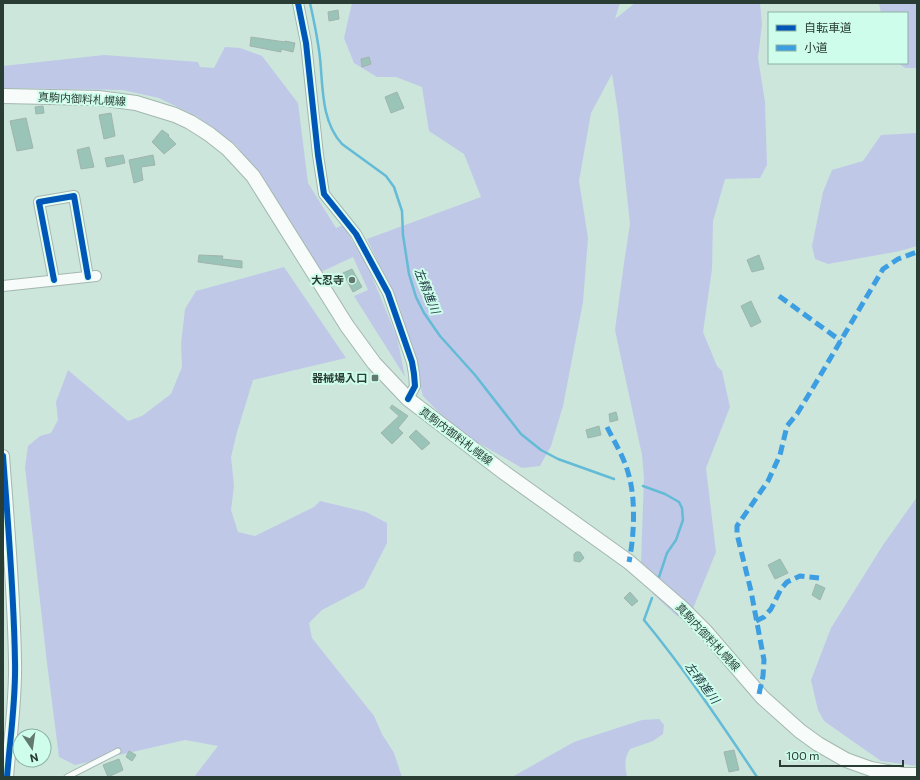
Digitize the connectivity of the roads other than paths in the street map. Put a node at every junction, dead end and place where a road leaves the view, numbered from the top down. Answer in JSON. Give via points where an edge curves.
{"nodes":[{"id":1,"x":298,"y":3,"type":"edge"},
{"id":2,"x":3,"y":96,"type":"edge"},
{"id":3,"x":54,"y":280,"type":"junction"},
{"id":4,"x":3,"y":286,"type":"edge"},
{"id":5,"x":408,"y":399,"type":"junction"},
{"id":6,"x":3,"y":456,"type":"edge"},
{"id":7,"x":118,"y":751,"type":"dead end"},
{"id":8,"x":917,"y":775,"type":"edge"},
{"id":9,"x":6,"y":777,"type":"edge"},
{"id":10,"x":67,"y":777,"type":"edge"}],
"edges":[{"from":1,"to":5,"type":"street","via":[[306,43],[324,194],[356,234],[388,293],[414,374],[415,386]]},
{"from":2,"to":5,"type":"main road","name":"真駒内御料札幌線","via":[[98,98],[136,102],[175,115],[209,134],[228,149],[253,176],[347,326],[374,363]]},
{"from":3,"to":3,"type":"street","via":[[92,277],[74,196],[39,202]]},
{"from":3,"to":4,"type":"street"},
{"from":5,"to":8,"type":"main road","name":"真駒内御料札幌線","via":[[502,471],[629,562],[681,607],[762,697],[800,731],[846,760],[871,769]]},
{"from":6,"to":9,"type":"street","via":[[15,663]]},
{"from":7,"to":10,"type":"lane"}]}
